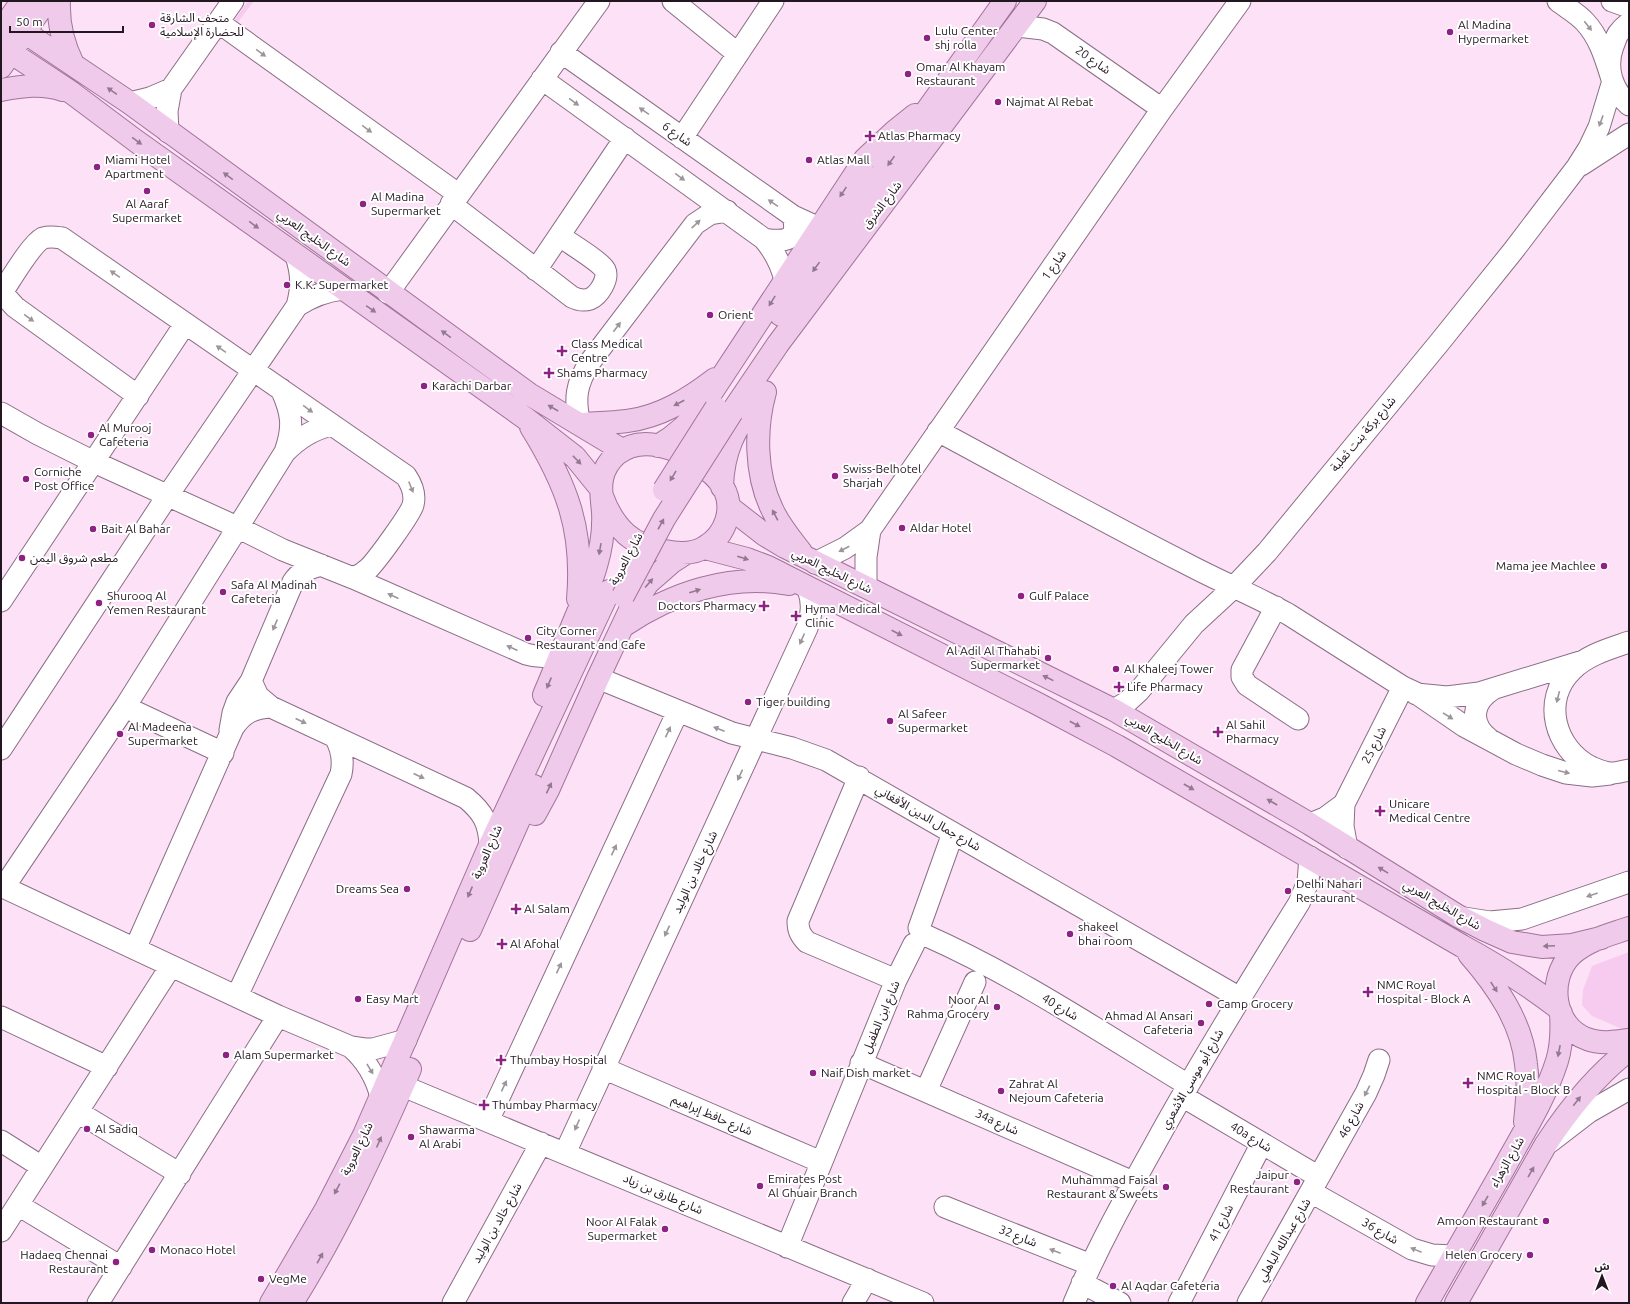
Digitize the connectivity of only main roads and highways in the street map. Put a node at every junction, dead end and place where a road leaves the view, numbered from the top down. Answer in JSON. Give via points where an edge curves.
{"nodes":[{"id":1,"x":22,"y":1,"type":"edge"},
{"id":2,"x":46,"y":1,"type":"edge"},
{"id":3,"x":59,"y":1,"type":"edge"},
{"id":4,"x":1005,"y":1,"type":"edge"},
{"id":5,"x":1035,"y":1,"type":"edge"},
{"id":6,"x":11,"y":28,"type":"edge"},
{"id":7,"x":4,"y":55,"type":"edge"},
{"id":8,"x":73,"y":64,"type":"junction"},
{"id":9,"x":1,"y":90,"type":"edge"},
{"id":10,"x":72,"y":93,"type":"junction"},
{"id":11,"x":930,"y":106,"type":"junction"},
{"id":12,"x":948,"y":119,"type":"junction"},
{"id":13,"x":229,"y":207,"type":"junction"},
{"id":14,"x":303,"y":230,"type":"junction"},
{"id":15,"x":732,"y":363,"type":"junction"},
{"id":16,"x":769,"y":379,"type":"junction"},
{"id":17,"x":724,"y":410,"type":"junction"},
{"id":18,"x":525,"y":418,"type":"junction"},
{"id":19,"x":580,"y":424,"type":"junction"},
{"id":20,"x":658,"y":446,"type":"junction"},
{"id":21,"x":622,"y":450,"type":"junction"},
{"id":22,"x":722,"y":487,"type":"junction"},
{"id":23,"x":601,"y":492,"type":"junction"},
{"id":24,"x":729,"y":507,"type":"junction"},
{"id":25,"x":696,"y":551,"type":"junction"},
{"id":26,"x":810,"y":560,"type":"junction"},
{"id":27,"x":808,"y":588,"type":"junction"},
{"id":28,"x":575,"y":620,"type":"junction"},
{"id":29,"x":623,"y":626,"type":"junction"},
{"id":30,"x":1038,"y":704,"type":"junction"},
{"id":31,"x":1114,"y":710,"type":"junction"},
{"id":32,"x":499,"y":839,"type":"junction"},
{"id":33,"x":1629,"y":928,"type":"edge"},
{"id":34,"x":1601,"y":938,"type":"junction"},
{"id":35,"x":1462,"y":946,"type":"junction"},
{"id":36,"x":1559,"y":1010,"type":"junction"},
{"id":37,"x":1629,"y":1040,"type":"edge"},
{"id":38,"x":1629,"y":1050,"type":"edge"},
{"id":39,"x":1525,"y":1131,"type":"junction"},
{"id":40,"x":271,"y":1303,"type":"edge"},
{"id":41,"x":292,"y":1303,"type":"edge"},
{"id":42,"x":1427,"y":1303,"type":"edge"},
{"id":43,"x":1456,"y":1303,"type":"edge"}],
"edges":[{"from":1,"to":6,"type":"main road"},
{"from":2,"to":6,"type":"main road"},
{"from":3,"to":8,"type":"main road","via":[[59,20],[63,38]]},
{"from":4,"to":11,"type":"main road","name":"شارع الشرق"},
{"from":5,"to":12,"type":"main road","name":"شارع الشرق"},
{"from":6,"to":7,"type":"main road"},
{"from":6,"to":8,"type":"main road","name":"شارع الخليج العربي"},
{"from":7,"to":10,"type":"main road","name":"شارع الخليج العربي"},
{"from":14,"to":8,"type":"main road","name":"شارع الخليج العربي","one_way":true},
{"from":9,"to":10,"type":"main road","via":[[18,86],[45,86]]},
{"from":10,"to":13,"type":"main road","name":"شارع الخليج العربي","one_way":true},
{"from":11,"to":15,"type":"main road","one_way":true,"via":[[895,131],[865,159]]},
{"from":11,"to":17,"type":"main road","name":"شارع الشرق","one_way":true},
{"from":12,"to":16,"type":"main road","via":[[939,147],[931,160]]},
{"from":12,"to":17,"type":"main road","name":"شارع الشرق","via":[[778,344]]},
{"from":13,"to":14,"type":"main road","via":[[234,199],[243,198]]},
{"from":13,"to":18,"type":"main road","name":"شارع الخليج العربي","one_way":true},
{"from":19,"to":14,"type":"main road","name":"شارع الخليج العربي","one_way":true,"via":[[529,394]]},
{"from":15,"to":19,"type":"main road","one_way":true,"via":[[701,390],[666,410],[628,421]]},
{"from":15,"to":20,"type":"main road","via":[[695,417],[672,438]]},
{"from":16,"to":22,"type":"main road","via":[[731,439],[723,470]]},
{"from":26,"to":16,"type":"main road","one_way":true,"via":[[790,538],[774,513],[761,474],[758,437]]},
{"from":17,"to":32,"type":"main road","name":"شارع العروبة","bridge":true,"via":[[660,497]]},
{"from":18,"to":23,"type":"main road","name":"شارع الخليج العربي","one_way":true,"via":[[575,457]]},
{"from":18,"to":28,"type":"main road","via":[[555,470],[571,509],[579,553],[579,588]]},
{"from":19,"to":21,"type":"main road","name":"شارع الخليج العربي"},
{"from":20,"to":21,"type":"main road","via":[[640,444]]},
{"from":20,"to":22,"type":"main road","via":[[673,450],[700,465]]},
{"from":21,"to":23,"type":"main road","via":[[606,467]]},
{"from":22,"to":24,"type":"main road"},
{"from":23,"to":25,"type":"main road","via":[[607,510],[627,535],[656,549]]},
{"from":23,"to":28,"type":"main road","one_way":true,"via":[[603,514],[600,550],[593,576]]},
{"from":24,"to":25,"type":"main road","via":[[722,531],[715,540]]},
{"from":24,"to":26,"type":"main road","name":"شارع الخليج العربي","via":[[766,535]]},
{"from":25,"to":27,"type":"main road","one_way":true,"via":[[747,559]]},
{"from":29,"to":25,"type":"main road","one_way":true,"via":[[631,608],[648,583],[672,562]]},
{"from":31,"to":26,"type":"main road","name":"شارع الخليج العربي","one_way":true},
{"from":29,"to":27,"type":"main road","one_way":true,"via":[[668,601],[719,584],[772,581]]},
{"from":27,"to":30,"type":"main road","one_way":true},
{"from":28,"to":32,"type":"main road","one_way":true,"via":[[513,768],[504,795]]},
{"from":32,"to":29,"type":"main road","one_way":true,"via":[[528,823],[543,801]]},
{"from":30,"to":31,"type":"main road","via":[[1039,696],[1046,693],[1086,706]]},
{"from":30,"to":35,"type":"main road","one_way":true,"via":[[1150,765]]},
{"from":34,"to":31,"type":"main road","name":"شارع الخليج العربي","one_way":true,"via":[[1572,945],[1542,947],[1512,942],[1458,916],[1310,824]]},
{"from":32,"to":40,"type":"main road","name":"شارع العروبة","one_way":true,"via":[[352,1160]]},
{"from":41,"to":32,"type":"main road","name":"شارع العروبة","one_way":true,"via":[[314,1268],[376,1148],[403,1086]]},
{"from":33,"to":34,"type":"main road"},
{"from":34,"to":36,"type":"main road","name":"شارع الزهراء","via":[[1585,944],[1571,955],[1561,971],[1556,988]]},
{"from":35,"to":36,"type":"main road","via":[[1527,984]]},
{"from":35,"to":39,"type":"main road","one_way":true,"via":[[1484,971],[1511,1013],[1521,1037],[1528,1089]]},
{"from":36,"to":37,"type":"main road","via":[[1571,1028],[1586,1039],[1604,1042]]},
{"from":36,"to":39,"type":"main road","name":"شارع الزهراء","one_way":true,"via":[[1561,1036],[1557,1060]]},
{"from":43,"to":38,"type":"main road","one_way":true,"via":[[1546,1144],[1581,1095]]},
{"from":39,"to":42,"type":"main road","name":"شارع الزهراء","one_way":true}]}
